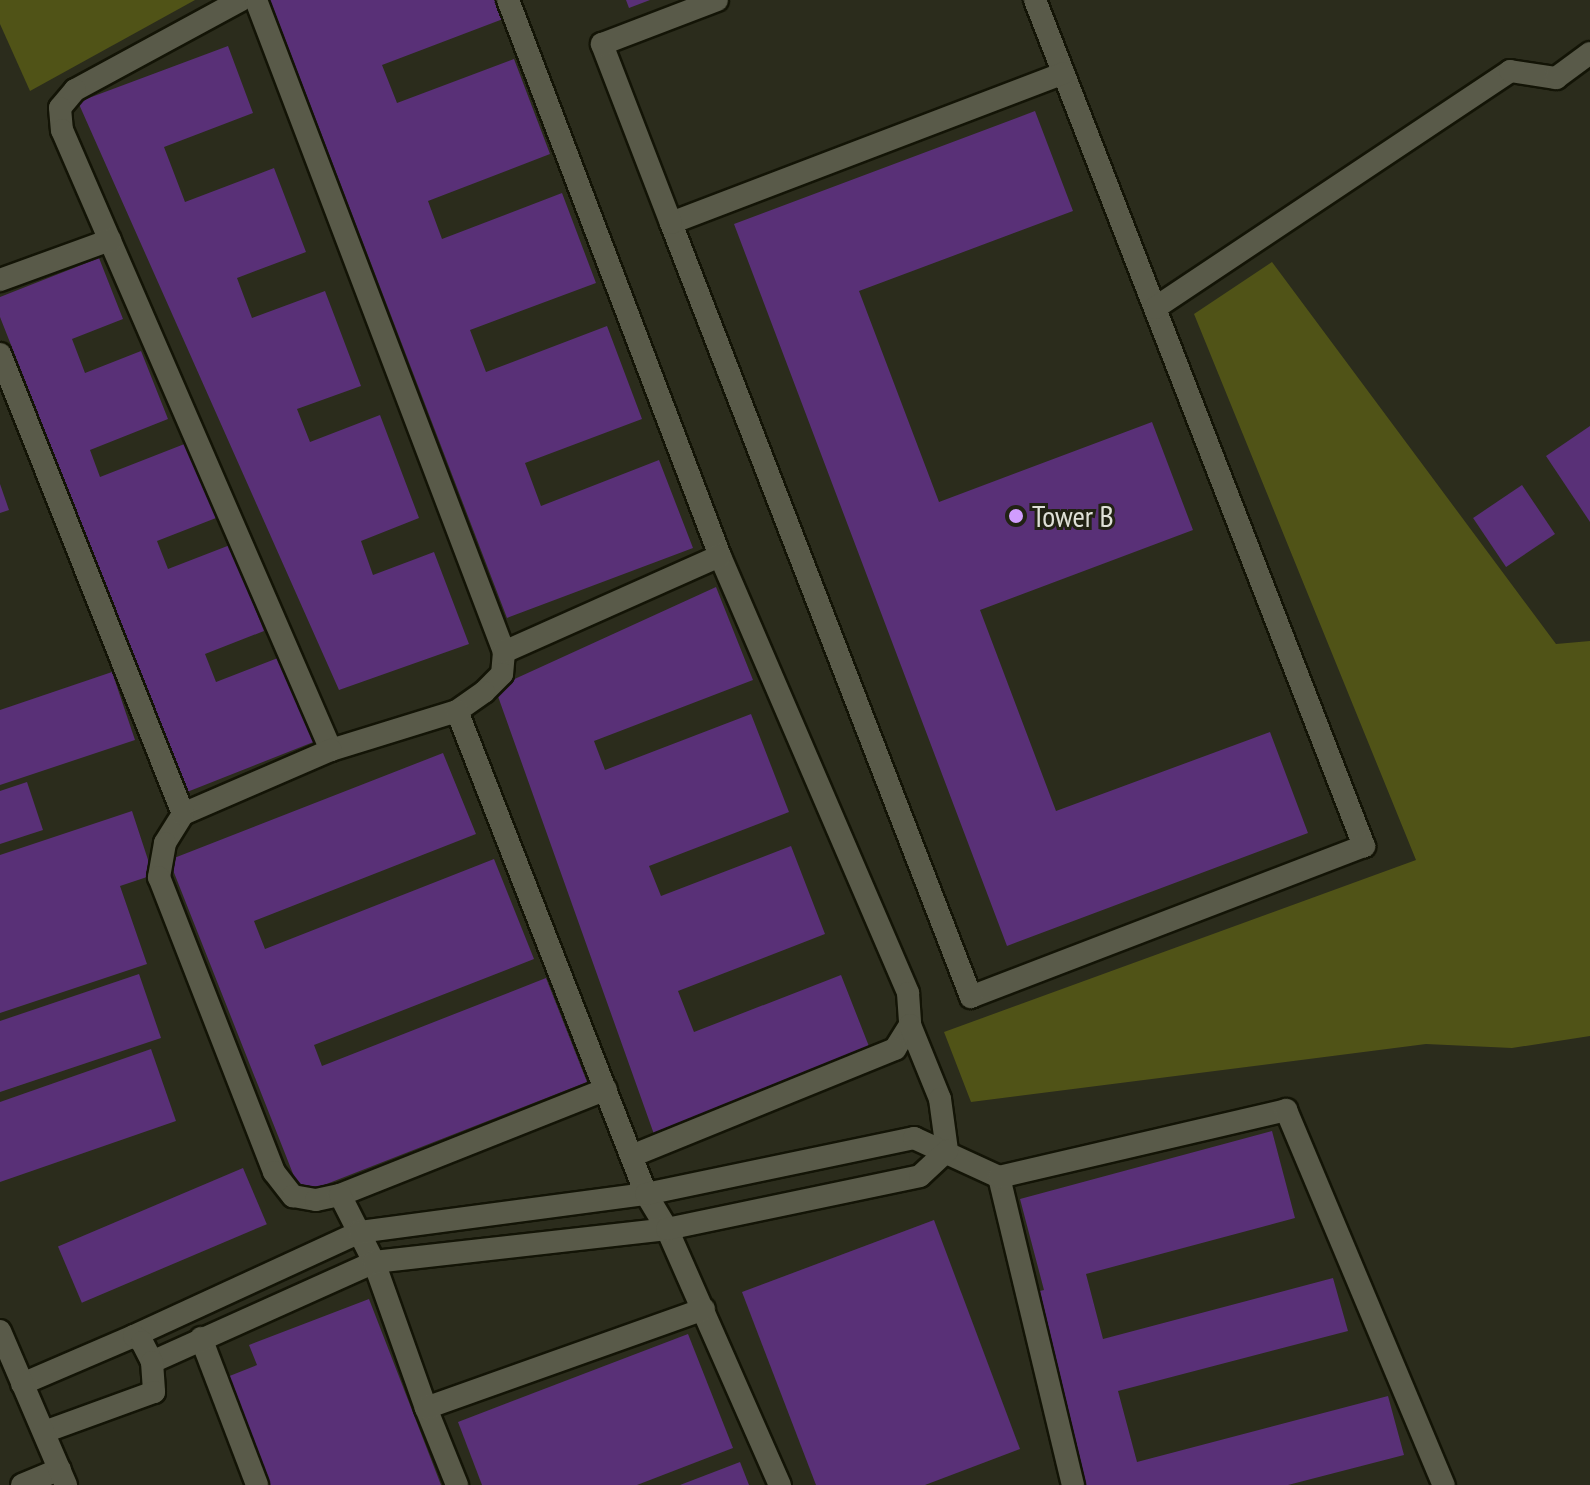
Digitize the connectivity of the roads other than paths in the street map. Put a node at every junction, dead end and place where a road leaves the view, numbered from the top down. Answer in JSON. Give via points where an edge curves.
{"nodes":[{"id":1,"x":241,"y":0,"type":"edge"},
{"id":2,"x":256,"y":0,"type":"edge"},
{"id":3,"x":508,"y":0,"type":"edge"},
{"id":4,"x":717,"y":0,"type":"edge"},
{"id":5,"x":1035,"y":0,"type":"edge"},
{"id":6,"x":1590,"y":53,"type":"edge"},
{"id":7,"x":1063,"y":73,"type":"junction"},
{"id":8,"x":671,"y":223,"type":"junction"},
{"id":9,"x":110,"y":240,"type":"junction"},
{"id":10,"x":0,"y":280,"type":"edge"},
{"id":11,"x":1155,"y":308,"type":"junction"},
{"id":12,"x":0,"y":354,"type":"edge"},
{"id":13,"x":720,"y":556,"type":"junction"},
{"id":14,"x":504,"y":652,"type":"junction"},
{"id":15,"x":457,"y":711,"type":"junction"},
{"id":16,"x":331,"y":750,"type":"junction"},
{"id":17,"x":183,"y":814,"type":"junction"},
{"id":18,"x":910,"y":1025,"type":"junction"},
{"id":19,"x":606,"y":1089,"type":"junction"},
{"id":20,"x":947,"y":1151,"type":"junction"},
{"id":21,"x":632,"y":1156,"type":"junction"},
{"id":22,"x":999,"y":1177,"type":"junction"},
{"id":23,"x":646,"y":1194,"type":"junction"},
{"id":24,"x":340,"y":1195,"type":"junction"},
{"id":25,"x":667,"y":1229,"type":"junction"},
{"id":26,"x":360,"y":1232,"type":"junction"},
{"id":27,"x":374,"y":1262,"type":"junction"},
{"id":28,"x":704,"y":1309,"type":"junction"},
{"id":29,"x":1,"y":1335,"type":"edge"},
{"id":30,"x":134,"y":1336,"type":"junction"},
{"id":31,"x":201,"y":1338,"type":"junction"},
{"id":32,"x":152,"y":1362,"type":"junction"},
{"id":33,"x":22,"y":1384,"type":"junction"},
{"id":34,"x":426,"y":1408,"type":"junction"},
{"id":35,"x":44,"y":1432,"type":"junction"},
{"id":36,"x":63,"y":1477,"type":"edge"},
{"id":37,"x":22,"y":1485,"type":"edge"},
{"id":38,"x":257,"y":1485,"type":"edge"},
{"id":39,"x":457,"y":1485,"type":"edge"},
{"id":40,"x":780,"y":1485,"type":"edge"},
{"id":41,"x":1073,"y":1485,"type":"edge"},
{"id":42,"x":1444,"y":1485,"type":"edge"}],
"edges":[{"from":1,"to":9,"type":"street","via":[[75,90],[60,108],[62,130]]},
{"from":2,"to":14,"type":"street"},
{"from":3,"to":13,"type":"street"},
{"from":4,"to":8,"type":"street","via":[[602,44]]},
{"from":5,"to":7,"type":"street"},
{"from":6,"to":11,"type":"street","via":[[1556,78],[1510,71]]},
{"from":7,"to":8,"type":"street"},
{"from":7,"to":11,"type":"street"},
{"from":8,"to":11,"type":"street","via":[[971,997],[1364,846]]},
{"from":9,"to":10,"type":"street"},
{"from":9,"to":16,"type":"street"},
{"from":12,"to":17,"type":"street"},
{"from":13,"to":14,"type":"street"},
{"from":13,"to":18,"type":"street","via":[[908,993]]},
{"from":14,"to":15,"type":"street","via":[[502,674]]},
{"from":15,"to":16,"type":"street"},
{"from":15,"to":19,"type":"street"},
{"from":16,"to":17,"type":"street"},
{"from":17,"to":24,"type":"street","via":[[165,843],[159,877],[274,1172],[293,1196],[316,1200]]},
{"from":18,"to":20,"type":"street","via":[[940,1099]]},
{"from":18,"to":21,"type":"street","via":[[895,1049]]},
{"from":19,"to":21,"type":"street"},
{"from":19,"to":24,"type":"street"},
{"from":20,"to":22,"type":"street"},
{"from":20,"to":23,"type":"street","via":[[914,1138]]},
{"from":20,"to":25,"type":"street","via":[[920,1176]]},
{"from":21,"to":23,"type":"street"},
{"from":22,"to":41,"type":"street"},
{"from":22,"to":42,"type":"street","via":[[1286,1110]]},
{"from":23,"to":25,"type":"street"},
{"from":23,"to":26,"type":"street"},
{"from":24,"to":26,"type":"street"},
{"from":25,"to":27,"type":"street"},
{"from":25,"to":28,"type":"street"},
{"from":26,"to":27,"type":"street"},
{"from":26,"to":30,"type":"street"},
{"from":27,"to":31,"type":"street"},
{"from":27,"to":34,"type":"street"},
{"from":28,"to":34,"type":"street"},
{"from":28,"to":40,"type":"street"},
{"from":29,"to":33,"type":"street"},
{"from":30,"to":32,"type":"street"},
{"from":30,"to":33,"type":"street"},
{"from":31,"to":32,"type":"street"},
{"from":31,"to":38,"type":"street"},
{"from":32,"to":35,"type":"street","via":[[154,1392]]},
{"from":33,"to":35,"type":"street"},
{"from":34,"to":39,"type":"street"},
{"from":35,"to":36,"type":"street"},
{"from":36,"to":37,"type":"street"}]}
